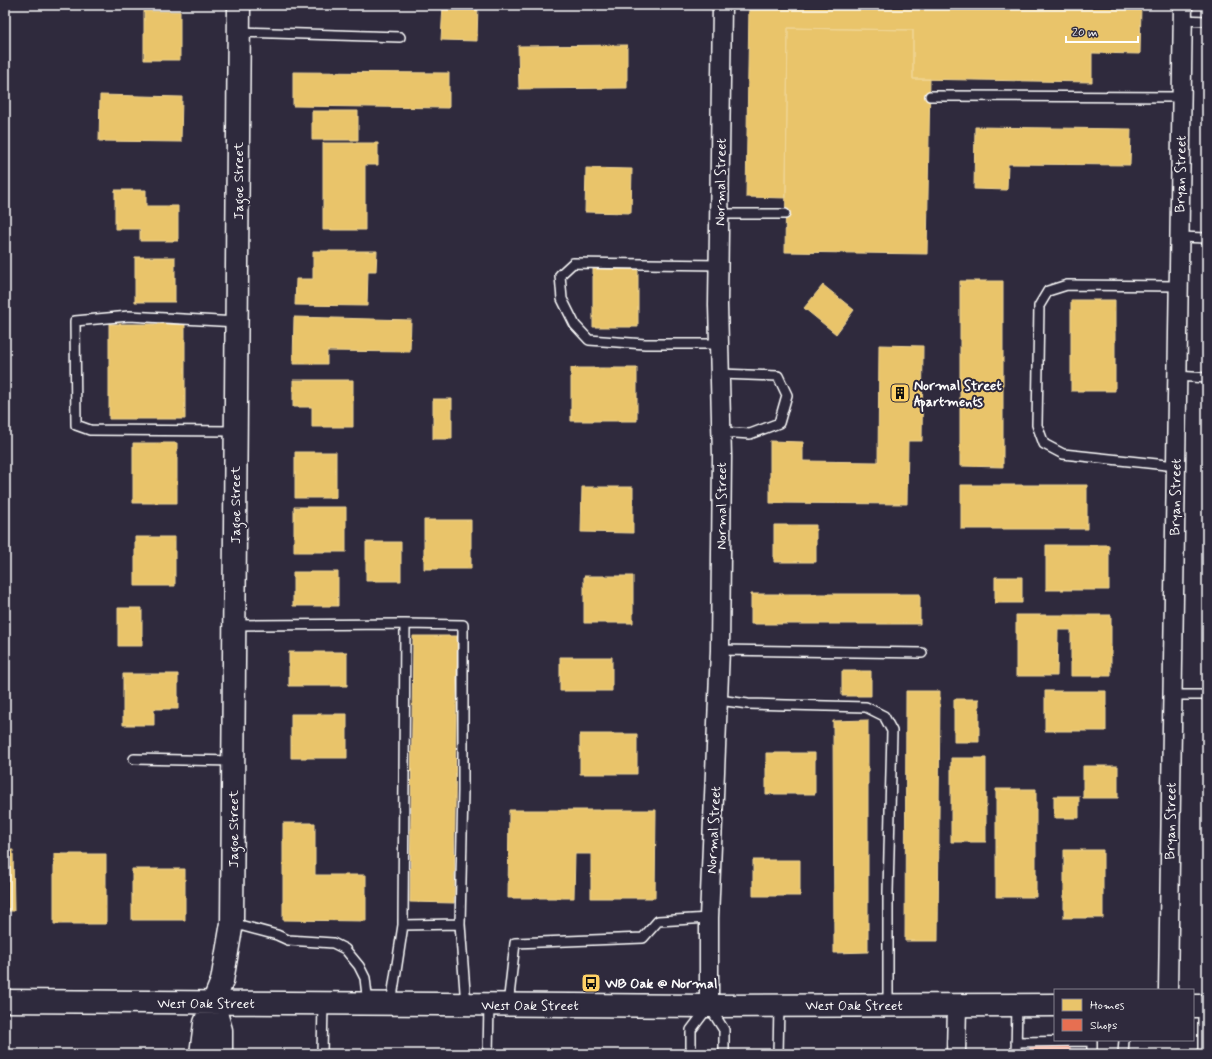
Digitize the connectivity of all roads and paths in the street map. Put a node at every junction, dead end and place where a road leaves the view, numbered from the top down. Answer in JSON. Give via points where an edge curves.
{"nodes":[{"id":1,"x":239,"y":5,"type":"edge"},
{"id":2,"x":722,"y":5,"type":"edge"},
{"id":3,"x":1182,"y":13,"type":"edge"},
{"id":4,"x":1207,"y":21,"type":"edge"},
{"id":5,"x":239,"y":32,"type":"junction"},
{"id":6,"x":400,"y":37,"type":"dead end"},
{"id":7,"x":930,"y":96,"type":"dead end"},
{"id":8,"x":1181,"y":97,"type":"junction"},
{"id":9,"x":720,"y":214,"type":"junction"},
{"id":10,"x":785,"y":214,"type":"dead end"},
{"id":11,"x":1179,"y":238,"type":"junction"},
{"id":12,"x":1207,"y":238,"type":"edge"},
{"id":13,"x":719,"y":265,"type":"junction"},
{"id":14,"x":1178,"y":286,"type":"junction"},
{"id":15,"x":237,"y":322,"type":"junction"},
{"id":16,"x":719,"y":344,"type":"junction"},
{"id":17,"x":720,"y":374,"type":"junction"},
{"id":18,"x":1177,"y":376,"type":"junction"},
{"id":19,"x":1207,"y":378,"type":"edge"},
{"id":20,"x":236,"y":430,"type":"junction"},
{"id":21,"x":721,"y":432,"type":"junction"},
{"id":22,"x":1176,"y":466,"type":"junction"},
{"id":23,"x":405,"y":624,"type":"junction"},
{"id":24,"x":234,"y":625,"type":"junction"},
{"id":25,"x":720,"y":650,"type":"junction"},
{"id":26,"x":922,"y":653,"type":"dead end"},
{"id":27,"x":1172,"y":695,"type":"junction"},
{"id":28,"x":1207,"y":696,"type":"edge"},
{"id":29,"x":719,"y":700,"type":"junction"},
{"id":30,"x":134,"y":759,"type":"dead end"},
{"id":31,"x":233,"y":761,"type":"junction"},
{"id":32,"x":708,"y":918,"type":"junction"},
{"id":33,"x":232,"y":923,"type":"junction"},
{"id":34,"x":460,"y":924,"type":"junction"},
{"id":35,"x":403,"y":925,"type":"junction"},
{"id":36,"x":1168,"y":989,"type":"edge"},
{"id":37,"x":5,"y":1001,"type":"edge"},
{"id":38,"x":213,"y":1003,"type":"junction"},
{"id":39,"x":323,"y":1004,"type":"junction"},
{"id":40,"x":368,"y":1004,"type":"junction"},
{"id":41,"x":391,"y":1004,"type":"junction"},
{"id":42,"x":466,"y":1005,"type":"junction"},
{"id":43,"x":499,"y":1005,"type":"junction"},
{"id":44,"x":888,"y":1005,"type":"junction"},
{"id":45,"x":957,"y":1005,"type":"junction"},
{"id":46,"x":1017,"y":1005,"type":"junction"},
{"id":47,"x":1054,"y":1005,"type":"edge"},
{"id":48,"x":708,"y":1006,"type":"junction"},
{"id":49,"x":779,"y":1006,"type":"junction"},
{"id":50,"x":1201,"y":1006,"type":"edge"},
{"id":51,"x":1092,"y":1041,"type":"edge"},
{"id":52,"x":1124,"y":1041,"type":"edge"},
{"id":53,"x":1016,"y":1042,"type":"junction"},
{"id":54,"x":201,"y":1054,"type":"edge"},
{"id":55,"x":221,"y":1054,"type":"edge"},
{"id":56,"x":322,"y":1054,"type":"edge"},
{"id":57,"x":488,"y":1054,"type":"edge"},
{"id":58,"x":691,"y":1054,"type":"edge"},
{"id":59,"x":724,"y":1054,"type":"edge"},
{"id":60,"x":778,"y":1054,"type":"edge"},
{"id":61,"x":956,"y":1054,"type":"edge"},
{"id":62,"x":1016,"y":1054,"type":"edge"},
{"id":63,"x":1092,"y":1054,"type":"edge"},
{"id":64,"x":1123,"y":1054,"type":"edge"},
{"id":65,"x":1203,"y":1054,"type":"edge"}],
"edges":[{"from":1,"to":5,"type":"street","name":"Jagoe Street"},
{"from":2,"to":9,"type":"street","name":"Normal Street"},
{"from":3,"to":4,"type":"lane"},
{"from":3,"to":8,"type":"street","name":"Bryan Street"},
{"from":5,"to":6,"type":"lane"},
{"from":5,"to":15,"type":"street","name":"Jagoe Street"},
{"from":7,"to":8,"type":"lane"},
{"from":8,"to":11,"type":"street","name":"Bryan Street"},
{"from":9,"to":10,"type":"lane"},
{"from":9,"to":13,"type":"street","name":"Normal Street"},
{"from":11,"to":12,"type":"lane"},
{"from":11,"to":14,"type":"street","name":"Bryan Street"},
{"from":13,"to":16,"type":"street","name":"Normal Street"},
{"from":13,"to":16,"type":"lane","via":[[573,263],[560,275],[562,299],[575,325],[589,340],[645,344]]},
{"from":14,"to":18,"type":"street","name":"Bryan Street"},
{"from":14,"to":22,"type":"lane","via":[[1067,284],[1048,290],[1039,306],[1037,425],[1044,444],[1063,454]]},
{"from":15,"to":20,"type":"street","name":"Jagoe Street"},
{"from":15,"to":20,"type":"lane","via":[[130,316],[75,321],[76,425],[90,430]]},
{"from":16,"to":17,"type":"street","name":"Normal Street"},
{"from":17,"to":21,"type":"street","name":"Normal Street"},
{"from":17,"to":21,"type":"lane","via":[[778,376],[787,395],[779,423],[750,434]]},
{"from":18,"to":19,"type":"lane"},
{"from":18,"to":22,"type":"street","name":"Bryan Street"},
{"from":20,"to":24,"type":"street","name":"Jagoe Street"},
{"from":21,"to":25,"type":"street","name":"Normal Street"},
{"from":22,"to":27,"type":"street","name":"Bryan Street"},
{"from":23,"to":24,"type":"lane"},
{"from":23,"to":34,"type":"lane","via":[[463,625]]},
{"from":23,"to":35,"type":"lane"},
{"from":24,"to":31,"type":"street","name":"Jagoe Street"},
{"from":25,"to":26,"type":"lane"},
{"from":25,"to":29,"type":"street","name":"Normal Street"},
{"from":27,"to":28,"type":"lane"},
{"from":27,"to":36,"type":"street","name":"Bryan Street"},
{"from":29,"to":32,"type":"street","name":"Normal Street"},
{"from":29,"to":44,"type":"lane","via":[[748,704],[866,707],[884,716],[892,730]]},
{"from":30,"to":31,"type":"lane"},
{"from":31,"to":33,"type":"street","name":"Jagoe Street"},
{"from":32,"to":43,"type":"lane","via":[[658,921],[643,938],[515,943]]},
{"from":32,"to":48,"type":"street","name":"Normal Street"},
{"from":33,"to":38,"type":"street","name":"Jagoe Street","via":[[222,981]]},
{"from":33,"to":40,"type":"lane","via":[[288,940],[333,943],[345,949],[365,978]]},
{"from":34,"to":35,"type":"lane"},
{"from":34,"to":42,"type":"lane"},
{"from":35,"to":41,"type":"lane"},
{"from":37,"to":38,"type":"street","name":"West Oak Street"},
{"from":38,"to":39,"type":"street","name":"West Oak Street"},
{"from":38,"to":54,"type":"street","name":"Jagoe Street","via":[[205,1022]]},
{"from":38,"to":55,"type":"street","via":[[221,1030]]},
{"from":39,"to":40,"type":"street","name":"West Oak Street"},
{"from":39,"to":56,"type":"lane"},
{"from":40,"to":41,"type":"street","name":"West Oak Street"},
{"from":41,"to":42,"type":"street","name":"West Oak Street"},
{"from":42,"to":43,"type":"street","name":"West Oak Street"},
{"from":43,"to":48,"type":"street","name":"West Oak Street"},
{"from":43,"to":57,"type":"lane"},
{"from":44,"to":45,"type":"street","name":"West Oak Street"},
{"from":44,"to":49,"type":"street","name":"West Oak Street"},
{"from":45,"to":46,"type":"street","name":"West Oak Street"},
{"from":45,"to":61,"type":"street"},
{"from":46,"to":47,"type":"street","name":"West Oak Street"},
{"from":46,"to":53,"type":"lane"},
{"from":48,"to":49,"type":"street","name":"West Oak Street"},
{"from":48,"to":58,"type":"lane","via":[[691,1030]]},
{"from":48,"to":59,"type":"lane","via":[[724,1030]]},
{"from":49,"to":60,"type":"lane"},
{"from":50,"to":65,"type":"lane"},
{"from":51,"to":53,"type":"lane"},
{"from":51,"to":63,"type":"lane"},
{"from":52,"to":64,"type":"lane"},
{"from":53,"to":62,"type":"lane"}]}
